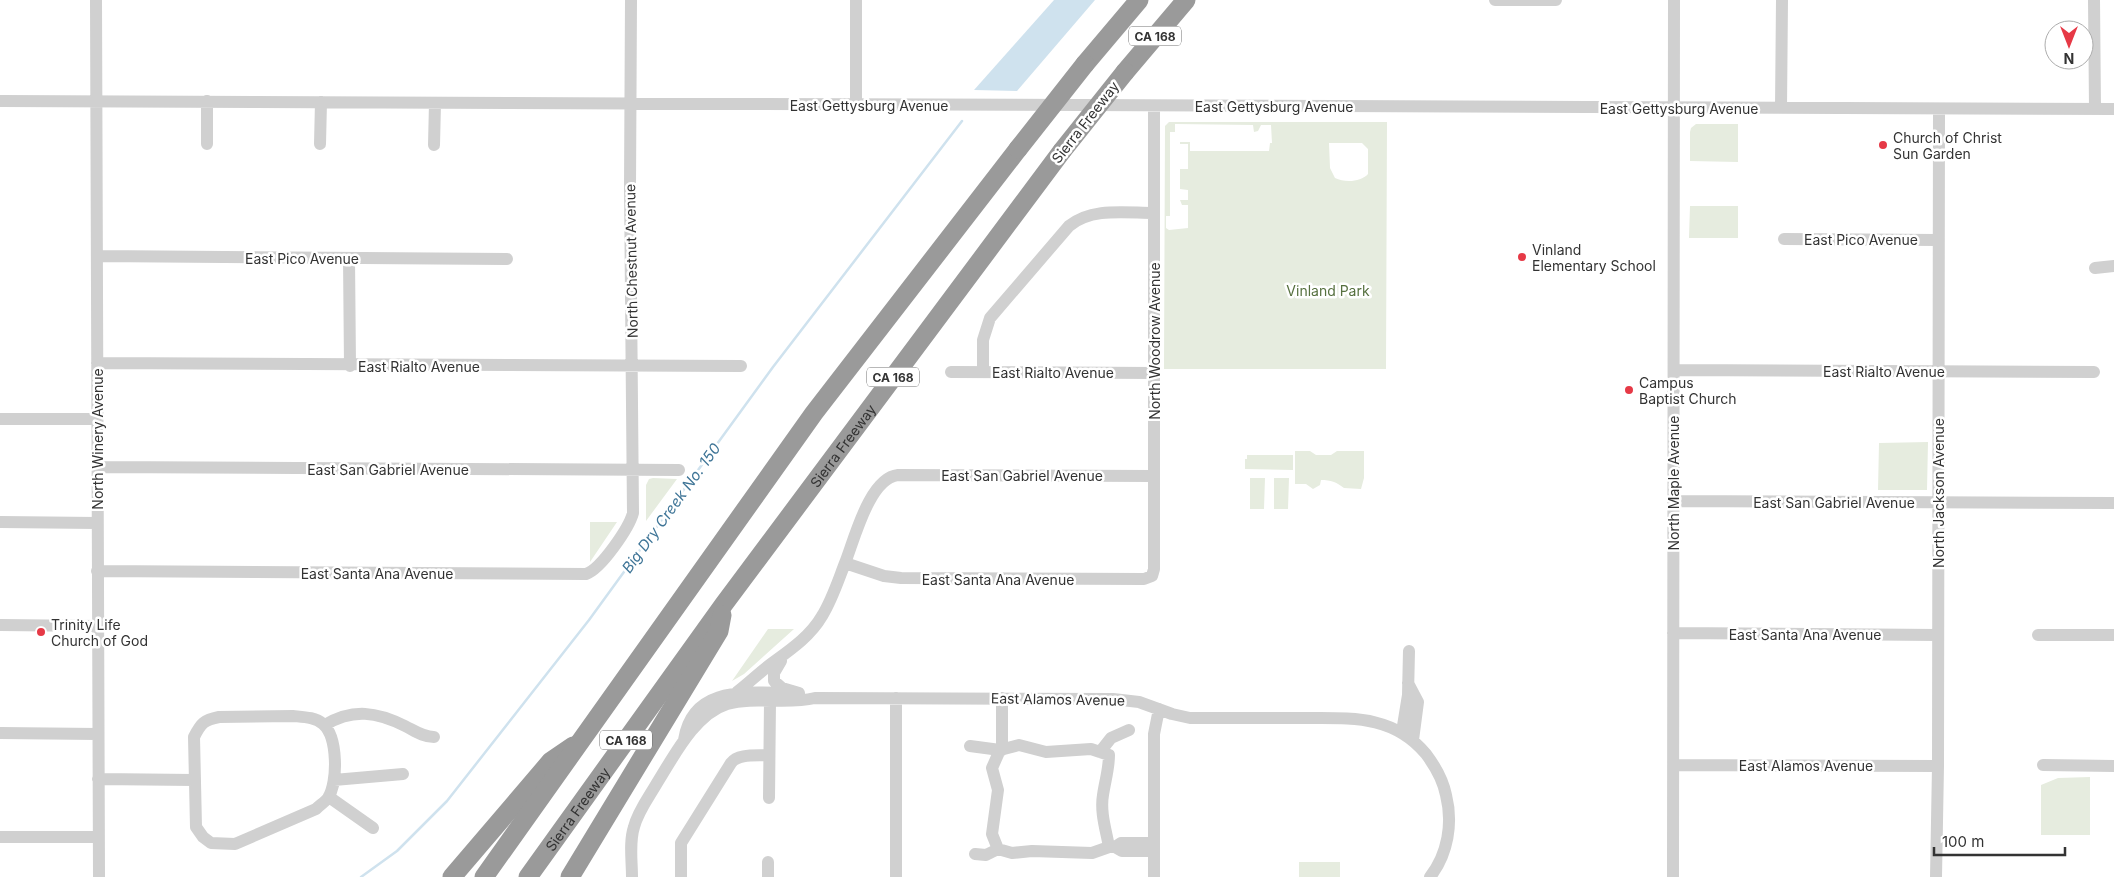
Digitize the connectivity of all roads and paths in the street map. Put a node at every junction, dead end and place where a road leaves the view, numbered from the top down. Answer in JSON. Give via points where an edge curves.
{"nodes":[{"id":1,"x":96,"y":0,"type":"edge"},
{"id":2,"x":631,"y":0,"type":"edge"},
{"id":3,"x":856,"y":0,"type":"edge"},
{"id":4,"x":1139,"y":0,"type":"edge"},
{"id":5,"x":1186,"y":0,"type":"edge"},
{"id":6,"x":1495,"y":0,"type":"edge"},
{"id":7,"x":1556,"y":0,"type":"edge"},
{"id":8,"x":1674,"y":0,"type":"edge"},
{"id":9,"x":1782,"y":0,"type":"edge"},
{"id":10,"x":2094,"y":0,"type":"edge"},
{"id":11,"x":96,"y":100,"type":"junction"},
{"id":12,"x":0,"y":101,"type":"edge"},
{"id":13,"x":207,"y":101,"type":"junction"},
{"id":14,"x":321,"y":102,"type":"junction"},
{"id":15,"x":435,"y":103,"type":"junction"},
{"id":16,"x":631,"y":104,"type":"junction"},
{"id":17,"x":856,"y":105,"type":"junction"},
{"id":18,"x":1154,"y":106,"type":"junction"},
{"id":19,"x":1675,"y":108,"type":"junction"},
{"id":20,"x":1781,"y":108,"type":"junction"},
{"id":21,"x":1939,"y":109,"type":"junction"},
{"id":22,"x":2095,"y":109,"type":"junction"},
{"id":23,"x":2114,"y":109,"type":"edge"},
{"id":24,"x":207,"y":144,"type":"dead end"},
{"id":25,"x":320,"y":144,"type":"dead end"},
{"id":26,"x":434,"y":145,"type":"dead end"},
{"id":27,"x":1154,"y":213,"type":"junction"},
{"id":28,"x":1784,"y":239,"type":"dead end"},
{"id":29,"x":1938,"y":240,"type":"junction"},
{"id":30,"x":97,"y":256,"type":"junction"},
{"id":31,"x":349,"y":258,"type":"junction"},
{"id":32,"x":507,"y":259,"type":"dead end"},
{"id":33,"x":2114,"y":266,"type":"edge"},
{"id":34,"x":2095,"y":268,"type":"dead end"},
{"id":35,"x":97,"y":363,"type":"junction"},
{"id":36,"x":350,"y":366,"type":"junction"},
{"id":37,"x":632,"y":366,"type":"junction"},
{"id":38,"x":741,"y":366,"type":"dead end"},
{"id":39,"x":1674,"y":370,"type":"junction"},
{"id":40,"x":1938,"y":371,"type":"junction"},
{"id":41,"x":951,"y":372,"type":"dead end"},
{"id":42,"x":983,"y":372,"type":"junction"},
{"id":43,"x":2094,"y":372,"type":"dead end"},
{"id":44,"x":1154,"y":373,"type":"junction"},
{"id":45,"x":0,"y":418,"type":"edge"},
{"id":46,"x":97,"y":419,"type":"junction"},
{"id":47,"x":97,"y":467,"type":"junction"},
{"id":48,"x":632,"y":470,"type":"junction"},
{"id":49,"x":679,"y":470,"type":"dead end"},
{"id":50,"x":1154,"y":476,"type":"junction"},
{"id":51,"x":1673,"y":501,"type":"junction"},
{"id":52,"x":1938,"y":503,"type":"junction"},
{"id":53,"x":2114,"y":503,"type":"edge"},
{"id":54,"x":631,"y":521,"type":"joint"},
{"id":55,"x":0,"y":522,"type":"edge"},
{"id":56,"x":97,"y":522,"type":"junction"},
{"id":57,"x":845,"y":563,"type":"junction"},
{"id":58,"x":97,"y":570,"type":"junction"},
{"id":59,"x":1152,"y":576,"type":"joint"},
{"id":60,"x":724,"y":604,"type":"junction"},
{"id":61,"x":0,"y":625,"type":"edge"},
{"id":62,"x":97,"y":626,"type":"junction"},
{"id":63,"x":1673,"y":633,"type":"junction"},
{"id":64,"x":1938,"y":635,"type":"junction"},
{"id":65,"x":2038,"y":635,"type":"dead end"},
{"id":66,"x":2114,"y":635,"type":"edge"},
{"id":67,"x":1409,"y":651,"type":"dead end"},
{"id":68,"x":785,"y":655,"type":"junction"},
{"id":69,"x":1408,"y":682,"type":"junction"},
{"id":70,"x":737,"y":692,"type":"junction"},
{"id":71,"x":799,"y":693,"type":"junction"},
{"id":72,"x":815,"y":698,"type":"junction"},
{"id":73,"x":896,"y":698,"type":"junction"},
{"id":74,"x":1006,"y":698,"type":"junction"},
{"id":75,"x":770,"y":701,"type":"junction"},
{"id":76,"x":1159,"y":709,"type":"junction"},
{"id":77,"x":325,"y":726,"type":"junction"},
{"id":78,"x":1129,"y":730,"type":"dead end"},
{"id":79,"x":1402,"y":732,"type":"junction"},
{"id":80,"x":0,"y":733,"type":"edge"},
{"id":81,"x":98,"y":734,"type":"junction"},
{"id":82,"x":434,"y":737,"type":"dead end"},
{"id":83,"x":584,"y":738,"type":"junction"},
{"id":84,"x":684,"y":740,"type":"junction"},
{"id":85,"x":1413,"y":740,"type":"junction"},
{"id":86,"x":970,"y":746,"type":"dead end"},
{"id":87,"x":1004,"y":749,"type":"junction"},
{"id":88,"x":1100,"y":752,"type":"junction"},
{"id":89,"x":769,"y":755,"type":"junction"},
{"id":90,"x":1674,"y":765,"type":"junction"},
{"id":91,"x":2043,"y":765,"type":"dead end"},
{"id":92,"x":1938,"y":766,"type":"junction"},
{"id":93,"x":2114,"y":766,"type":"edge"},
{"id":94,"x":403,"y":774,"type":"dead end"},
{"id":95,"x":98,"y":779,"type":"junction"},
{"id":96,"x":194,"y":780,"type":"junction"},
{"id":97,"x":334,"y":780,"type":"junction"},
{"id":98,"x":329,"y":797,"type":"junction"},
{"id":99,"x":769,"y":798,"type":"dead end"},
{"id":100,"x":373,"y":828,"type":"dead end"},
{"id":101,"x":0,"y":837,"type":"edge"},
{"id":102,"x":98,"y":837,"type":"junction"},
{"id":103,"x":1112,"y":847,"type":"junction"},
{"id":104,"x":1154,"y":847,"type":"junction"},
{"id":105,"x":998,"y":849,"type":"junction"},
{"id":106,"x":975,"y":854,"type":"dead end"},
{"id":107,"x":768,"y":862,"type":"dead end"},
{"id":108,"x":98,"y":877,"type":"edge"},
{"id":109,"x":452,"y":877,"type":"edge"},
{"id":110,"x":484,"y":877,"type":"edge"},
{"id":111,"x":528,"y":877,"type":"edge"},
{"id":112,"x":570,"y":877,"type":"edge"},
{"id":113,"x":632,"y":877,"type":"edge"},
{"id":114,"x":681,"y":877,"type":"edge"},
{"id":115,"x":768,"y":877,"type":"edge"},
{"id":116,"x":896,"y":877,"type":"edge"},
{"id":117,"x":1154,"y":877,"type":"edge"},
{"id":118,"x":1430,"y":877,"type":"edge"},
{"id":119,"x":1673,"y":877,"type":"edge"},
{"id":120,"x":1936,"y":877,"type":"edge"}],
"edges":[{"from":1,"to":11,"type":"street","name":"North Winery Avenue"},
{"from":2,"to":16,"type":"street","name":"North Chestnut Avenue"},
{"from":3,"to":17,"type":"street"},
{"from":4,"to":83,"type":"highway","number":"CA 168","bridge":true,"via":[[1018,149],[814,413]]},
{"from":5,"to":60,"type":"highway","name":"Sierra Freeway","number":"CA 168","bridge":true,"via":[[1062,151]]},
{"from":6,"to":7,"type":"street"},
{"from":8,"to":19,"type":"street","name":"North Maple Avenue"},
{"from":9,"to":20,"type":"street"},
{"from":10,"to":22,"type":"street"},
{"from":11,"to":12,"type":"street","name":"East Gettysburg Avenue"},
{"from":11,"to":13,"type":"street","name":"East Gettysburg Avenue"},
{"from":11,"to":30,"type":"street","name":"North Winery Avenue"},
{"from":13,"to":14,"type":"street","name":"East Gettysburg Avenue"},
{"from":13,"to":24,"type":"street"},
{"from":14,"to":15,"type":"street","name":"East Gettysburg Avenue"},
{"from":14,"to":25,"type":"street"},
{"from":15,"to":16,"type":"street","name":"East Gettysburg Avenue"},
{"from":15,"to":26,"type":"street"},
{"from":16,"to":17,"type":"street","name":"East Gettysburg Avenue"},
{"from":16,"to":37,"type":"street","name":"North Chestnut Avenue"},
{"from":17,"to":18,"type":"street","name":"East Gettysburg Avenue"},
{"from":18,"to":19,"type":"street","name":"East Gettysburg Avenue"},
{"from":18,"to":27,"type":"street","name":"North Woodrow Avenue"},
{"from":19,"to":20,"type":"street","name":"East Gettysburg Avenue"},
{"from":19,"to":39,"type":"street","name":"North Maple Avenue"},
{"from":20,"to":21,"type":"street","name":"East Gettysburg Avenue"},
{"from":21,"to":22,"type":"street","name":"East Gettysburg Avenue"},
{"from":21,"to":29,"type":"street","name":"North Jackson Avenue"},
{"from":22,"to":23,"type":"street","name":"East Gettysburg Avenue"},
{"from":27,"to":42,"type":"street","via":[[1092,214],[1069,226],[990,318],[984,340]]},
{"from":27,"to":44,"type":"street","name":"North Woodrow Avenue"},
{"from":28,"to":29,"type":"street","name":"East Pico Avenue"},
{"from":29,"to":40,"type":"street","name":"North Jackson Avenue"},
{"from":30,"to":31,"type":"street","name":"East Pico Avenue"},
{"from":30,"to":35,"type":"street","name":"North Winery Avenue"},
{"from":31,"to":32,"type":"street","name":"East Pico Avenue"},
{"from":31,"to":36,"type":"street"},
{"from":33,"to":34,"type":"street"},
{"from":35,"to":36,"type":"street","name":"East Rialto Avenue"},
{"from":35,"to":46,"type":"street","name":"North Winery Avenue"},
{"from":36,"to":37,"type":"street","name":"East Rialto Avenue"},
{"from":37,"to":38,"type":"street","name":"East Rialto Avenue"},
{"from":37,"to":48,"type":"street","name":"North Chestnut Avenue"},
{"from":39,"to":40,"type":"street","name":"East Rialto Avenue"},
{"from":39,"to":51,"type":"street","name":"North Maple Avenue"},
{"from":40,"to":43,"type":"street","name":"East Rialto Avenue"},
{"from":40,"to":52,"type":"street","name":"North Jackson Avenue"},
{"from":41,"to":42,"type":"street","name":"East Rialto Avenue"},
{"from":42,"to":44,"type":"street","name":"East Rialto Avenue"},
{"from":44,"to":50,"type":"street","name":"North Woodrow Avenue"},
{"from":45,"to":46,"type":"street"},
{"from":46,"to":47,"type":"street","name":"North Winery Avenue"},
{"from":47,"to":48,"type":"street","name":"East San Gabriel Avenue"},
{"from":47,"to":56,"type":"street","name":"North Winery Avenue"},
{"from":48,"to":49,"type":"street","name":"East San Gabriel Avenue"},
{"from":48,"to":54,"type":"street","name":"North Chestnut Avenue"},
{"from":50,"to":57,"type":"street","name":"East San Gabriel Avenue","via":[[890,476],[860,516]]},
{"from":50,"to":59,"type":"street","name":"North Woodrow Avenue"},
{"from":51,"to":52,"type":"street","name":"East San Gabriel Avenue"},
{"from":51,"to":63,"type":"street","name":"North Maple Avenue"},
{"from":52,"to":53,"type":"street","name":"East San Gabriel Avenue"},
{"from":52,"to":64,"type":"street","name":"North Jackson Avenue"},
{"from":54,"to":58,"type":"street","name":"East Santa Ana Avenue","via":[[596,569],[586,574]]},
{"from":55,"to":56,"type":"street"},
{"from":56,"to":58,"type":"street","name":"North Winery Avenue"},
{"from":57,"to":59,"type":"street","name":"East Santa Ana Avenue","via":[[901,578],[1144,579]]},
{"from":57,"to":68,"type":"street","via":[[822,616]]},
{"from":58,"to":62,"type":"street","name":"North Winery Avenue"},
{"from":60,"to":111,"type":"highway","name":"Sierra Freeway","number":"CA 168"},
{"from":60,"to":112,"type":"highway","via":[[719,632]]},
{"from":61,"to":62,"type":"street"},
{"from":62,"to":81,"type":"street","name":"North Winery Avenue"},
{"from":63,"to":64,"type":"street","name":"East Santa Ana Avenue"},
{"from":63,"to":90,"type":"street","name":"North Maple Avenue"},
{"from":64,"to":92,"type":"street","name":"North Jackson Avenue"},
{"from":65,"to":66,"type":"street"},
{"from":67,"to":69,"type":"street"},
{"from":68,"to":70,"type":"street"},
{"from":68,"to":71,"type":"street","via":[[774,670],[773,680],[782,688]]},
{"from":69,"to":79,"type":"street"},
{"from":69,"to":85,"type":"street","via":[[1418,701]]},
{"from":70,"to":71,"type":"street"},
{"from":70,"to":84,"type":"street","via":[[700,708],[686,725]]},
{"from":71,"to":72,"type":"street"},
{"from":72,"to":73,"type":"street","name":"East Alamos Avenue"},
{"from":72,"to":75,"type":"street","via":[[800,702]]},
{"from":73,"to":74,"type":"street","name":"East Alamos Avenue"},
{"from":73,"to":116,"type":"street"},
{"from":74,"to":76,"type":"street","name":"East Alamos Avenue","via":[[1113,699],[1139,702]]},
{"from":74,"to":87,"type":"street"},
{"from":75,"to":84,"type":"street","via":[[721,707],[703,719]]},
{"from":75,"to":89,"type":"street"},
{"from":76,"to":79,"type":"street","name":"East Alamos Avenue","via":[[1190,718],[1368,720]]},
{"from":76,"to":104,"type":"street","via":[[1154,734]]},
{"from":77,"to":82,"type":"street","via":[[338,717],[386,716],[426,737]]},
{"from":77,"to":96,"type":"street","via":[[310,718],[293,716],[207,719],[194,737]]},
{"from":77,"to":97,"type":"street","via":[[333,742]]},
{"from":78,"to":88,"type":"street","via":[[1111,738]]},
{"from":79,"to":85,"type":"street","name":"East Alamos Avenue"},
{"from":80,"to":81,"type":"street"},
{"from":81,"to":95,"type":"street","name":"North Winery Avenue"},
{"from":83,"to":109,"type":"highway","via":[[551,761]]},
{"from":83,"to":110,"type":"highway","number":"CA 168"},
{"from":84,"to":113,"type":"street","via":[[635,823]]},
{"from":85,"to":118,"type":"street","name":"East Alamos Avenue","via":[[1438,774],[1448,803],[1447,842]]},
{"from":86,"to":87,"type":"street"},
{"from":87,"to":88,"type":"street","via":[[1019,745],[1046,752],[1091,748]]},
{"from":87,"to":105,"type":"street","via":[[992,768],[998,790],[992,834]]},
{"from":88,"to":103,"type":"street","via":[[1109,755],[1103,813]]},
{"from":89,"to":99,"type":"street"},
{"from":89,"to":114,"type":"street","via":[[742,757],[731,763],[681,843]]},
{"from":90,"to":92,"type":"street","name":"East Alamos Avenue"},
{"from":90,"to":119,"type":"street","name":"North Maple Avenue"},
{"from":91,"to":93,"type":"street"},
{"from":92,"to":120,"type":"street","name":"North Jackson Avenue"},
{"from":94,"to":97,"type":"street"},
{"from":95,"to":96,"type":"street"},
{"from":95,"to":102,"type":"street","name":"North Winery Avenue"},
{"from":96,"to":98,"type":"street","via":[[196,827],[211,843],[223,845],[235,844],[316,809]]},
{"from":97,"to":98,"type":"street"},
{"from":98,"to":100,"type":"street"},
{"from":101,"to":102,"type":"street"},
{"from":102,"to":108,"type":"street","name":"North Winery Avenue"},
{"from":103,"to":104,"type":"street","via":[[1122,851]]},
{"from":103,"to":105,"type":"street","via":[[1092,852],[1032,850],[1012,853]]},
{"from":104,"to":117,"type":"street"},
{"from":105,"to":106,"type":"street","via":[[986,855]]},
{"from":107,"to":115,"type":"street"}]}
